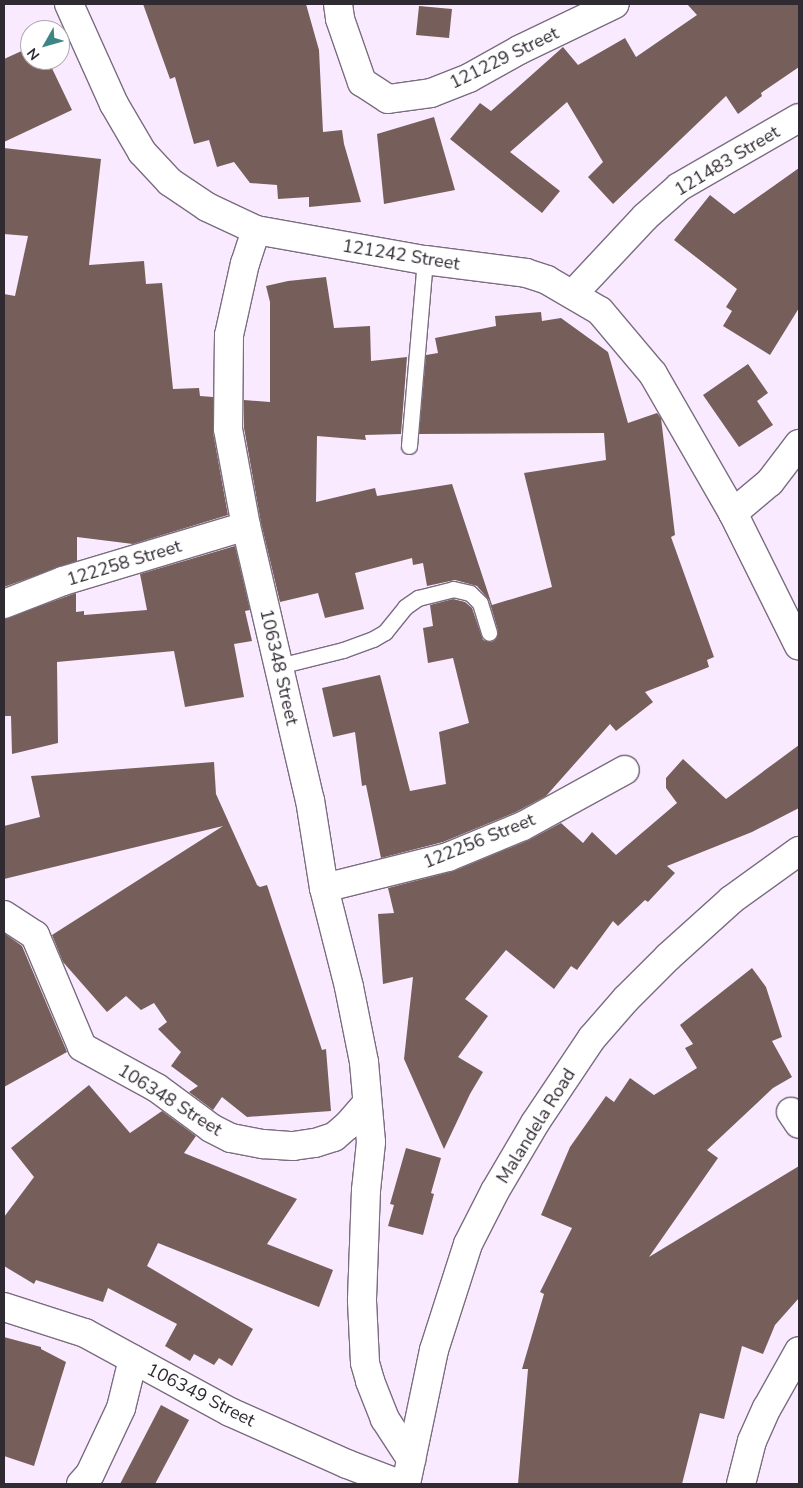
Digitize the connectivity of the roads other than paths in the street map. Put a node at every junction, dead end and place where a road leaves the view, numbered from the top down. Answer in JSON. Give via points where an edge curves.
{"nodes":[{"id":1,"x":69,"y":4,"type":"edge"},
{"id":2,"x":338,"y":4,"type":"edge"},
{"id":3,"x":615,"y":4,"type":"edge"},
{"id":4,"x":799,"y":118,"type":"edge"},
{"id":5,"x":256,"y":230,"type":"junction"},
{"id":6,"x":425,"y":260,"type":"junction"},
{"id":7,"x":573,"y":294,"type":"junction"},
{"id":8,"x":799,"y":444,"type":"edge"},
{"id":9,"x":409,"y":446,"type":"dead end"},
{"id":10,"x":732,"y":513,"type":"junction"},
{"id":11,"x":246,"y":526,"type":"junction"},
{"id":12,"x":4,"y":604,"type":"edge"},
{"id":13,"x":489,"y":633,"type":"dead end"},
{"id":14,"x":799,"y":646,"type":"edge"},
{"id":15,"x":279,"y":666,"type":"junction"},
{"id":16,"x":625,"y":770,"type":"dead end"},
{"id":17,"x":799,"y":850,"type":"edge"},
{"id":18,"x":324,"y":888,"type":"junction"},
{"id":19,"x":4,"y":915,"type":"edge"},
{"id":20,"x":367,"y":1103,"type":"junction"},
{"id":21,"x":4,"y":1307,"type":"edge"},
{"id":22,"x":799,"y":1351,"type":"edge"},
{"id":23,"x":133,"y":1359,"type":"junction"},
{"id":24,"x":408,"y":1472,"type":"edge"},
{"id":25,"x":81,"y":1484,"type":"edge"},
{"id":26,"x":399,"y":1484,"type":"edge"},
{"id":27,"x":741,"y":1484,"type":"edge"}],
"edges":[{"from":1,"to":5,"type":"street","name":"121242 Street","via":[[114,104],[142,152],[170,182],[207,207]]},
{"from":2,"to":3,"type":"street","name":"121229 Street","via":[[362,82],[388,99],[431,93],[469,78]]},
{"from":4,"to":7,"type":"street","name":"121483 Street","via":[[679,187],[644,217]]},
{"from":5,"to":6,"type":"street","name":"121242 Street"},
{"from":5,"to":11,"type":"street","name":"106348 Street","via":[[229,335],[227,382],[228,429]]},
{"from":6,"to":7,"type":"street","name":"121242 Street","via":[[526,274],[547,280]]},
{"from":6,"to":9,"type":"lane"},
{"from":7,"to":10,"type":"street","name":"121242 Street","via":[[600,311],[653,374]]},
{"from":8,"to":10,"type":"street","via":[[770,482]]},
{"from":10,"to":14,"type":"street","name":"121242 Street"},
{"from":11,"to":12,"type":"street","name":"122258 Street","via":[[72,578]]},
{"from":11,"to":15,"type":"street","name":"106348 Street"},
{"from":13,"to":15,"type":"lane","via":[[480,603],[470,593],[453,589],[418,598],[405,607],[385,632],[373,639]]},
{"from":15,"to":18,"type":"street","name":"106348 Street","via":[[310,800]]},
{"from":16,"to":18,"type":"street","name":"122256 Street","via":[[523,826],[448,857]]},
{"from":17,"to":24,"type":"street","name":"Malandela Road","via":[[731,900],[626,1000],[592,1038],[535,1123],[468,1244],[434,1350]]},
{"from":18,"to":20,"type":"street","name":"106348 Street","via":[[364,1062]]},
{"from":19,"to":20,"type":"street","name":"106348 Street","via":[[35,935],[82,1047],[157,1088],[211,1128],[231,1138],[263,1144],[294,1146],[315,1143],[334,1137]]},
{"from":20,"to":24,"type":"street","name":"106348 Street","via":[[371,1142],[362,1301],[365,1363],[384,1419]]},
{"from":21,"to":23,"type":"street","name":"106349 Street","via":[[85,1333]]},
{"from":22,"to":27,"type":"street","via":[[752,1441]]},
{"from":23,"to":25,"type":"street","via":[[121,1408],[90,1474]]},
{"from":23,"to":26,"type":"street","name":"106349 Street","via":[[230,1412]]}]}
